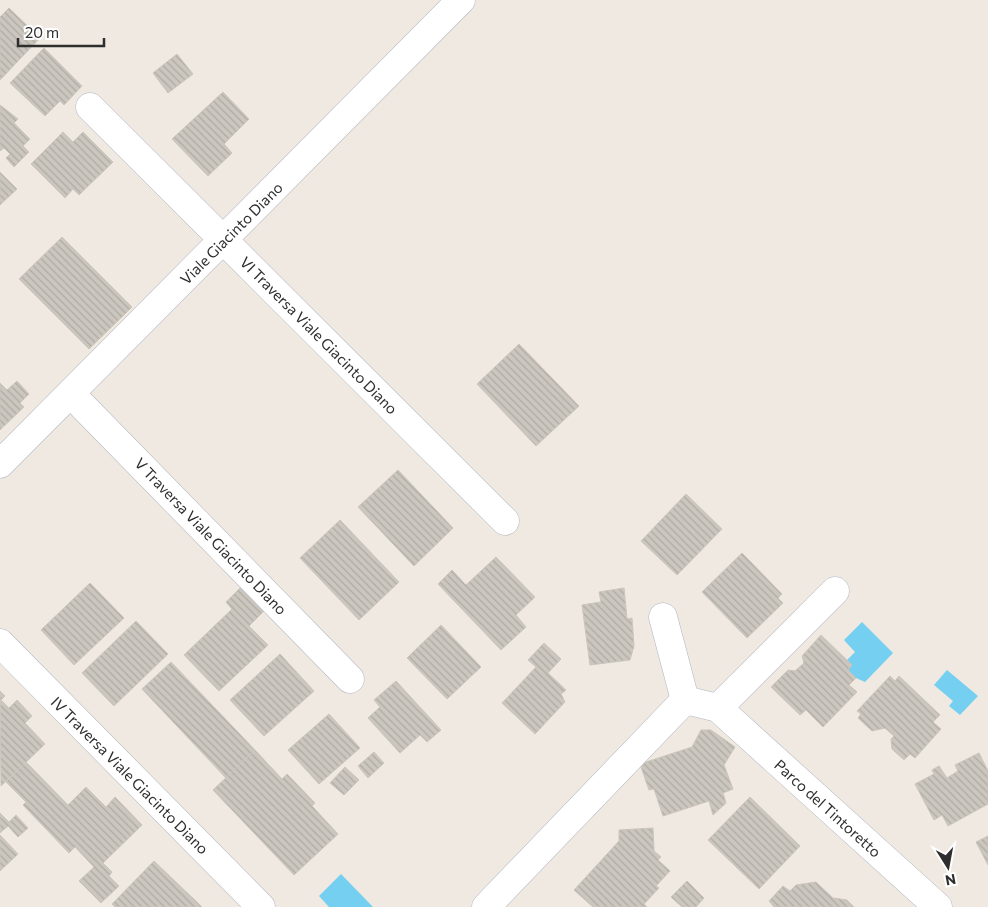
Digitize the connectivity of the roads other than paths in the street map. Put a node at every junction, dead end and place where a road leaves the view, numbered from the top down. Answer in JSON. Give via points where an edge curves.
{"nodes":[{"id":1,"x":461,"y":0,"type":"edge"},
{"id":2,"x":90,"y":107,"type":"dead end"},
{"id":3,"x":224,"y":240,"type":"junction"},
{"id":4,"x":71,"y":394,"type":"junction"},
{"id":5,"x":0,"y":464,"type":"edge"},
{"id":6,"x":505,"y":521,"type":"dead end"},
{"id":7,"x":834,"y":591,"type":"dead end"},
{"id":8,"x":663,"y":618,"type":"dead end"},
{"id":9,"x":0,"y":643,"type":"edge"},
{"id":10,"x":350,"y":679,"type":"dead end"},
{"id":11,"x":685,"y":700,"type":"junction"},
{"id":12,"x":718,"y":708,"type":"junction"},
{"id":13,"x":261,"y":907,"type":"edge"},
{"id":14,"x":486,"y":907,"type":"edge"},
{"id":15,"x":938,"y":907,"type":"edge"}],
"edges":[{"from":1,"to":3,"type":"street","name":"Viale Giacinto Diano"},
{"from":2,"to":3,"type":"street","name":"VI Traversa Viale Giacinto Diano"},
{"from":3,"to":4,"type":"street","name":"Viale Giacinto Diano"},
{"from":3,"to":6,"type":"street","name":"VI Traversa Viale Giacinto Diano"},
{"from":4,"to":5,"type":"street","name":"Viale Giacinto Diano"},
{"from":4,"to":10,"type":"street","name":"V Traversa Viale Giacinto Diano"},
{"from":7,"to":12,"type":"street"},
{"from":8,"to":11,"type":"street"},
{"from":9,"to":13,"type":"street","name":"IV Traversa Viale Giacinto Diano"},
{"from":11,"to":12,"type":"street","name":"Parco del Tintoretto"},
{"from":11,"to":14,"type":"street"},
{"from":12,"to":15,"type":"street","name":"Parco del Tintoretto"}]}
